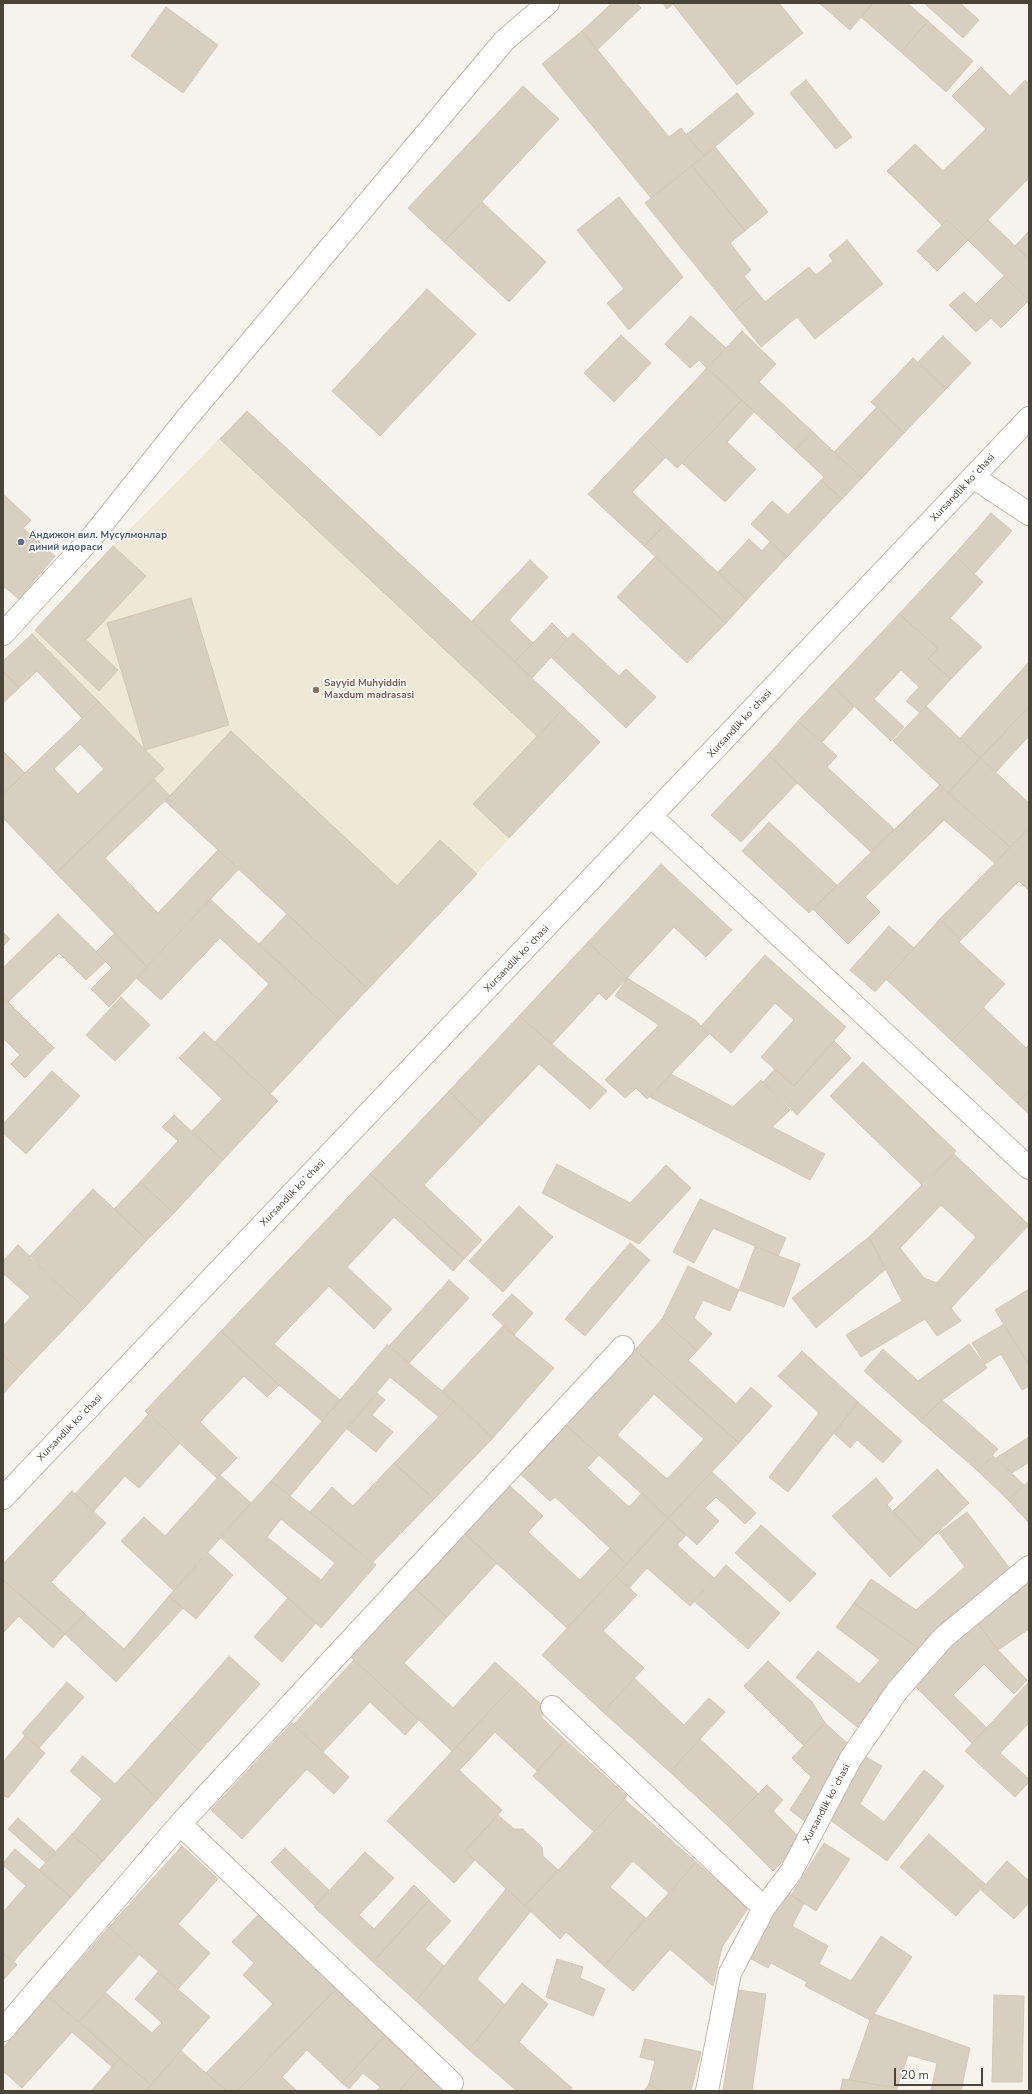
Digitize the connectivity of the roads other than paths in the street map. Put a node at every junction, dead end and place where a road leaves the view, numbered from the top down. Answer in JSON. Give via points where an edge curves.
{"nodes":[{"id":1,"x":548,"y":3,"type":"edge"},
{"id":2,"x":1029,"y":418,"type":"edge"},
{"id":3,"x":973,"y":477,"type":"junction"},
{"id":4,"x":1029,"y":514,"type":"edge"},
{"id":5,"x":3,"y":634,"type":"edge"},
{"id":6,"x":652,"y":817,"type":"junction"},
{"id":7,"x":1029,"y":1168,"type":"edge"},
{"id":8,"x":623,"y":1346,"type":"dead end"},
{"id":9,"x":3,"y":1498,"type":"edge"},
{"id":10,"x":1029,"y":1567,"type":"edge"},
{"id":11,"x":552,"y":1708,"type":"dead end"},
{"id":12,"x":180,"y":1824,"type":"junction"},
{"id":13,"x":764,"y":1908,"type":"junction"},
{"id":14,"x":3,"y":2030,"type":"edge"},
{"id":15,"x":452,"y":2083,"type":"dead end"},
{"id":16,"x":707,"y":2091,"type":"edge"}],
"edges":[{"from":1,"to":5,"type":"street","via":[[504,41],[186,419],[92,537]]},
{"from":2,"to":3,"type":"street","name":"Xursandlik koʻchasi"},
{"from":3,"to":4,"type":"street"},
{"from":3,"to":6,"type":"street","name":"Xursandlik koʻchasi"},
{"from":6,"to":7,"type":"street"},
{"from":6,"to":9,"type":"street","name":"Xursandlik koʻchasi"},
{"from":8,"to":12,"type":"street"},
{"from":10,"to":13,"type":"street","name":"Xursandlik koʻchasi","via":[[943,1638],[896,1691],[851,1758],[791,1872]]},
{"from":11,"to":13,"type":"street"},
{"from":12,"to":14,"type":"street"},
{"from":12,"to":15,"type":"street"},
{"from":13,"to":16,"type":"street","name":"Xursandlik koʻchasi","via":[[730,1973]]}]}
